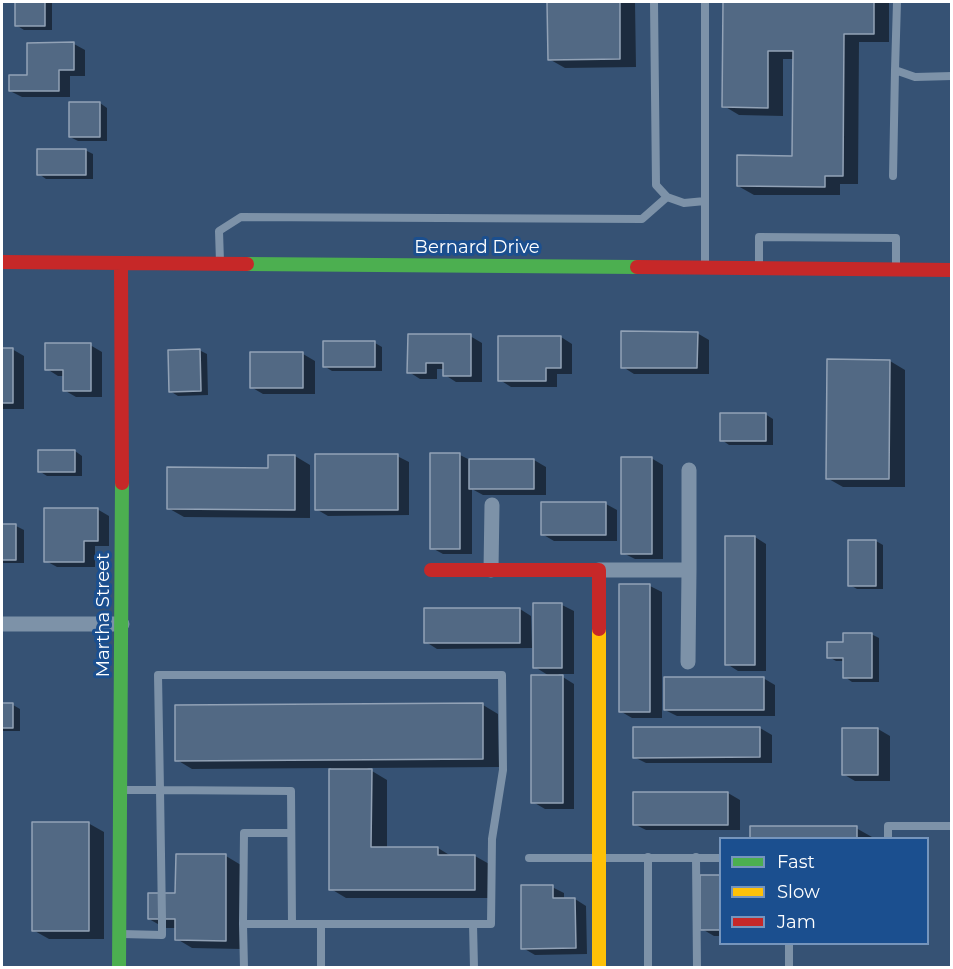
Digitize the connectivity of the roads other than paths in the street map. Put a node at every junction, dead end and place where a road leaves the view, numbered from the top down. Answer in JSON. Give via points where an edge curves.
{"nodes":[{"id":1,"x":654,"y":2,"type":"edge"},
{"id":2,"x":705,"y":2,"type":"edge"},
{"id":3,"x":897,"y":2,"type":"edge"},
{"id":4,"x":895,"y":70,"type":"junction"},
{"id":5,"x":951,"y":76,"type":"edge"},
{"id":6,"x":893,"y":176,"type":"dead end"},
{"id":7,"x":667,"y":197,"type":"junction"},
{"id":8,"x":705,"y":201,"type":"junction"},
{"id":9,"x":2,"y":262,"type":"edge"},
{"id":10,"x":121,"y":264,"type":"junction"},
{"id":11,"x":220,"y":264,"type":"junction"},
{"id":12,"x":705,"y":267,"type":"junction"},
{"id":13,"x":759,"y":268,"type":"junction"},
{"id":14,"x":896,"y":269,"type":"junction"},
{"id":15,"x":951,"y":270,"type":"edge"},
{"id":16,"x":689,"y":470,"type":"dead end"},
{"id":17,"x":492,"y":505,"type":"dead end"},
{"id":18,"x":431,"y":570,"type":"dead end"},
{"id":19,"x":492,"y":570,"type":"junction"},
{"id":20,"x":599,"y":570,"type":"junction"},
{"id":21,"x":689,"y":570,"type":"junction"},
{"id":22,"x":2,"y":624,"type":"edge"},
{"id":23,"x":122,"y":624,"type":"junction"},
{"id":24,"x":688,"y":662,"type":"dead end"},
{"id":25,"x":121,"y":790,"type":"junction"},
{"id":26,"x":160,"y":790,"type":"junction"},
{"id":27,"x":951,"y":826,"type":"edge"},
{"id":28,"x":291,"y":833,"type":"junction"},
{"id":29,"x":888,"y":837,"type":"edge"},
{"id":30,"x":599,"y":857,"type":"junction"},
{"id":31,"x":648,"y":857,"type":"junction"},
{"id":32,"x":696,"y":857,"type":"junction"},
{"id":33,"x":529,"y":858,"type":"dead end"},
{"id":34,"x":719,"y":858,"type":"edge"},
{"id":35,"x":243,"y":924,"type":"junction"},
{"id":36,"x":292,"y":924,"type":"junction"},
{"id":37,"x":321,"y":924,"type":"junction"},
{"id":38,"x":473,"y":924,"type":"junction"},
{"id":39,"x":120,"y":934,"type":"junction"},
{"id":40,"x":789,"y":945,"type":"edge"},
{"id":41,"x":119,"y":968,"type":"edge"},
{"id":42,"x":244,"y":968,"type":"edge"},
{"id":43,"x":321,"y":968,"type":"edge"},
{"id":44,"x":474,"y":968,"type":"edge"},
{"id":45,"x":599,"y":968,"type":"edge"},
{"id":46,"x":648,"y":968,"type":"edge"},
{"id":47,"x":697,"y":968,"type":"edge"},
{"id":48,"x":789,"y":968,"type":"edge"}],
"edges":[{"from":1,"to":7,"type":"lane","via":[[656,185]]},
{"from":2,"to":8,"type":"lane"},
{"from":3,"to":4,"type":"lane"},
{"from":4,"to":5,"type":"lane","via":[[915,77]]},
{"from":4,"to":6,"type":"lane"},
{"from":7,"to":8,"type":"lane","via":[[684,202]]},
{"from":7,"to":11,"type":"lane","via":[[642,219],[241,217],[219,231]]},
{"from":8,"to":12,"type":"lane"},
{"from":9,"to":10,"type":"street","name":"Bernard Drive"},
{"from":10,"to":11,"type":"street","name":"Bernard Drive"},
{"from":10,"to":23,"type":"street","name":"Martha Street"},
{"from":11,"to":12,"type":"street","name":"Bernard Drive"},
{"from":12,"to":13,"type":"street","name":"Bernard Drive"},
{"from":13,"to":14,"type":"street","name":"Bernard Drive"},
{"from":13,"to":14,"type":"lane","via":[[759,237],[896,238]]},
{"from":14,"to":15,"type":"street","name":"Bernard Drive"},
{"from":16,"to":21,"type":"street"},
{"from":17,"to":19,"type":"street"},
{"from":18,"to":19,"type":"street"},
{"from":19,"to":20,"type":"street"},
{"from":20,"to":21,"type":"street"},
{"from":20,"to":30,"type":"street"},
{"from":21,"to":24,"type":"street"},
{"from":22,"to":23,"type":"street"},
{"from":23,"to":25,"type":"street","name":"Martha Street"},
{"from":25,"to":26,"type":"lane"},
{"from":25,"to":39,"type":"street","name":"Martha Street"},
{"from":26,"to":28,"type":"lane","via":[[291,791]]},
{"from":26,"to":38,"type":"lane","via":[[158,675],[502,675],[503,770],[492,839],[491,924]]},
{"from":26,"to":39,"type":"lane","via":[[162,935]]},
{"from":27,"to":29,"type":"lane","via":[[888,826]]},
{"from":28,"to":35,"type":"lane","via":[[244,833]]},
{"from":28,"to":36,"type":"lane"},
{"from":30,"to":31,"type":"lane"},
{"from":30,"to":33,"type":"lane"},
{"from":30,"to":45,"type":"street"},
{"from":31,"to":32,"type":"lane"},
{"from":31,"to":46,"type":"lane"},
{"from":32,"to":34,"type":"lane"},
{"from":32,"to":47,"type":"lane"},
{"from":35,"to":36,"type":"lane"},
{"from":35,"to":42,"type":"lane"},
{"from":36,"to":37,"type":"lane"},
{"from":37,"to":38,"type":"lane"},
{"from":37,"to":43,"type":"lane"},
{"from":38,"to":44,"type":"lane"},
{"from":39,"to":41,"type":"street","name":"Martha Street"},
{"from":40,"to":48,"type":"lane"}]}
